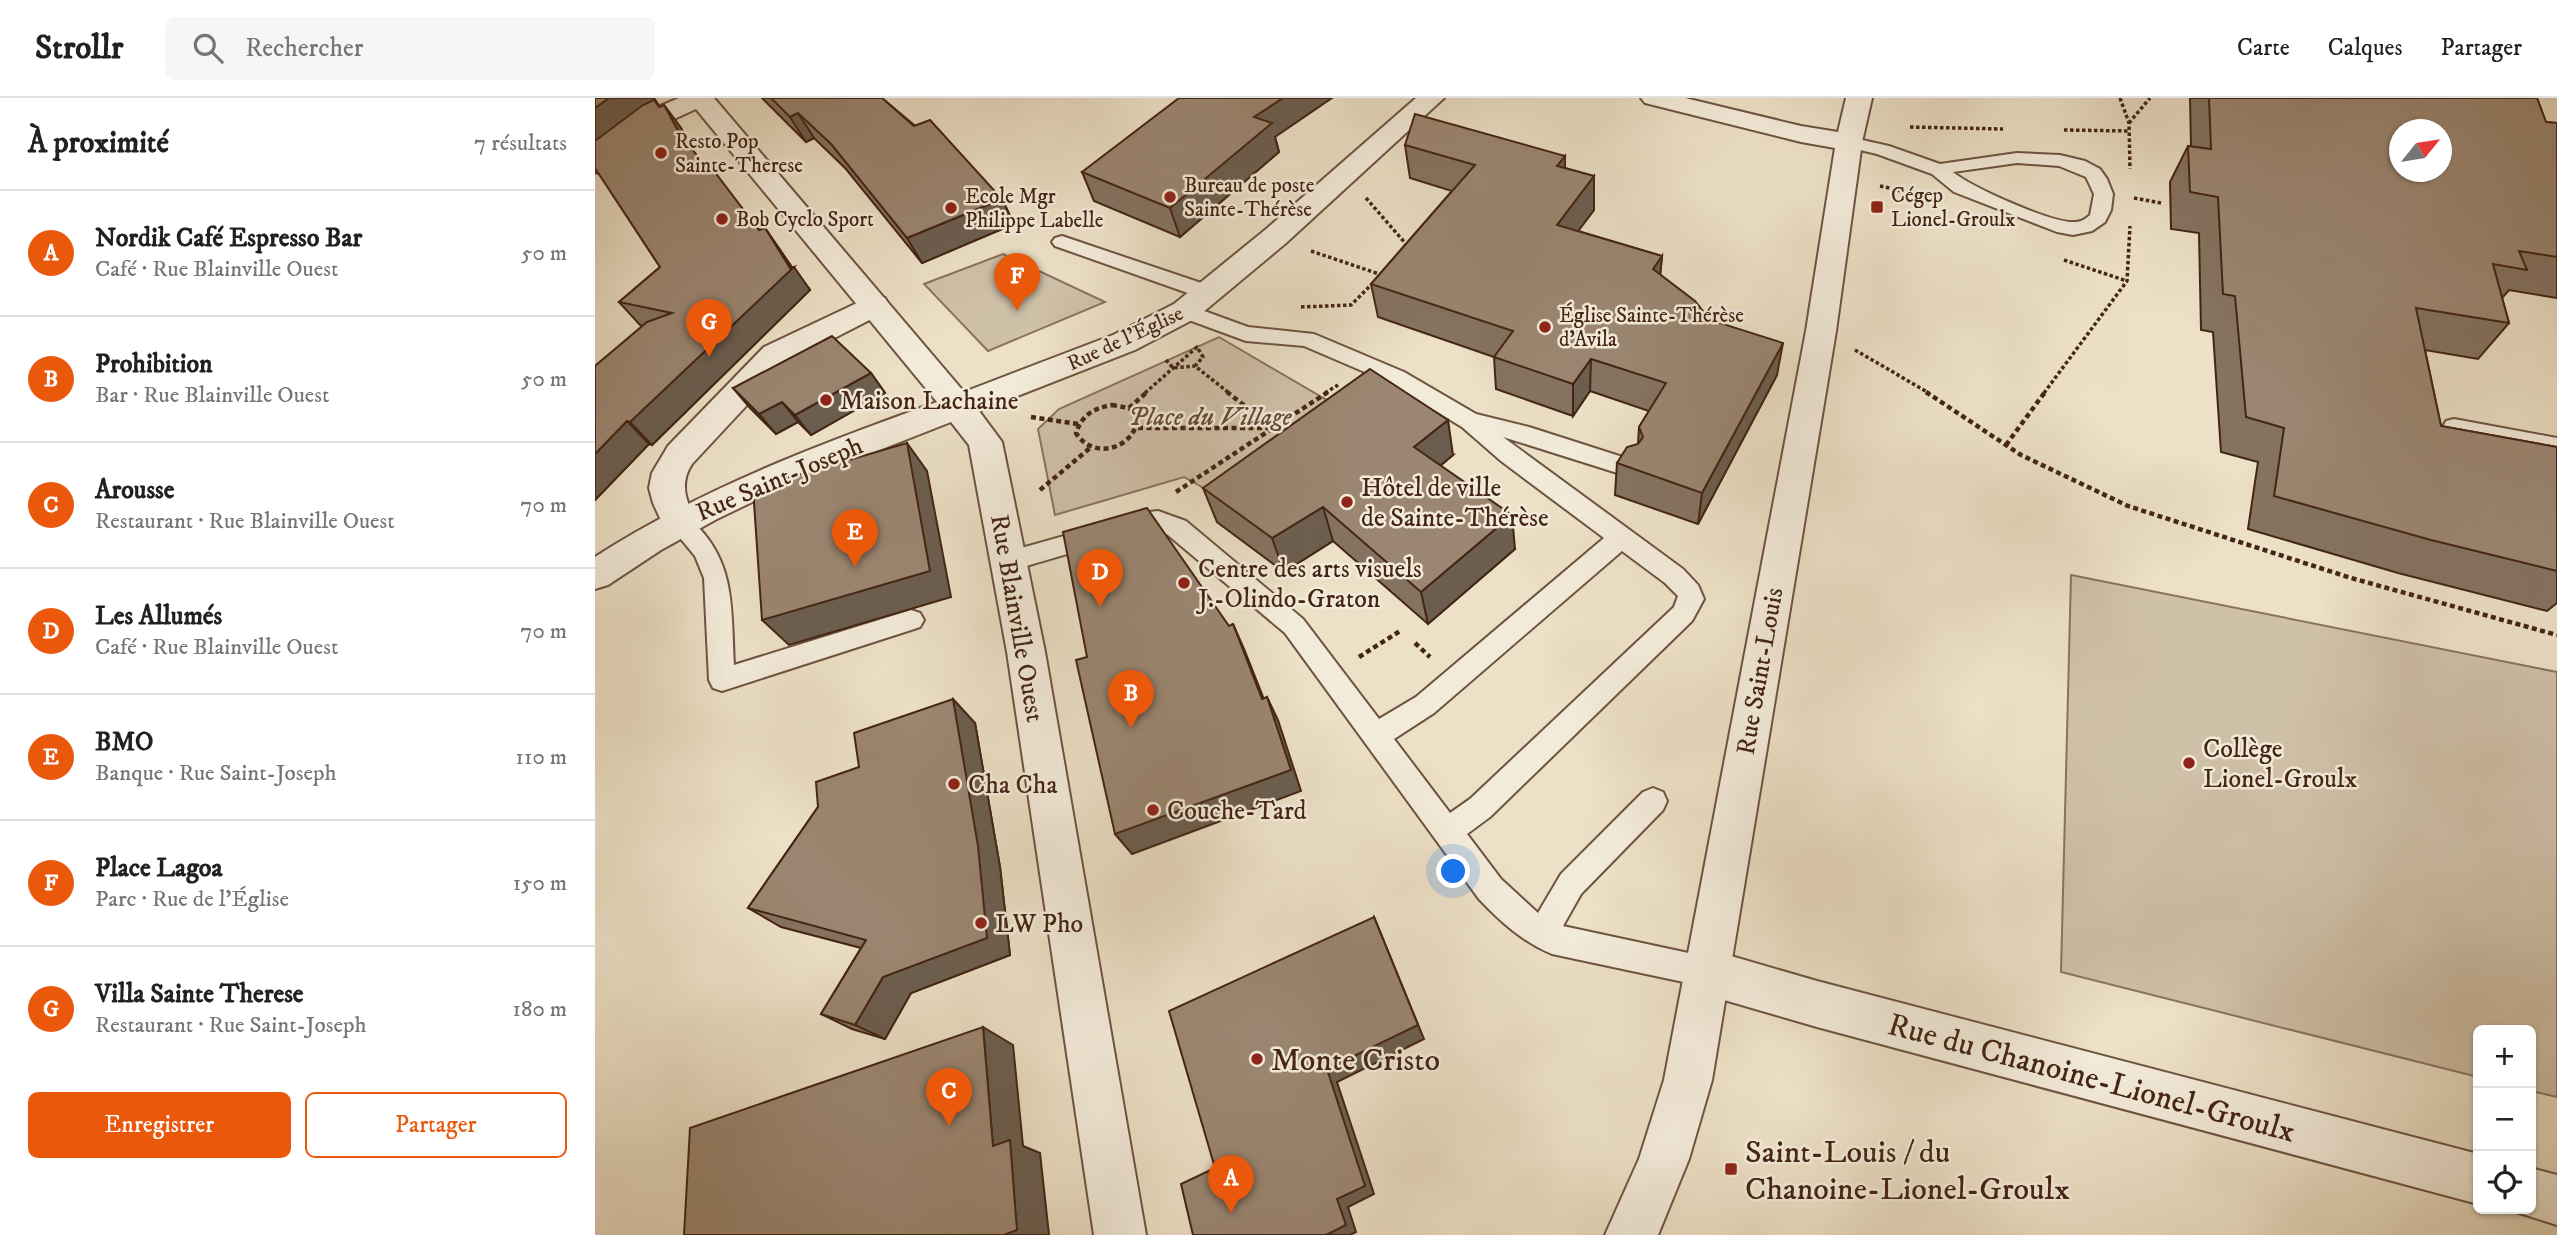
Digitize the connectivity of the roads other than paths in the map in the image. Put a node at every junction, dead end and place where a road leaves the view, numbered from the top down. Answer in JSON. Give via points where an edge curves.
{"nodes":[{"id":1,"x":700,"y":98,"type":"edge"},
{"id":2,"x":1431,"y":98,"type":"edge"},
{"id":3,"x":1654,"y":98,"type":"edge"},
{"id":4,"x":1859,"y":98,"type":"edge"},
{"id":5,"x":1849,"y":142,"type":"junction"},
{"id":6,"x":595,"y":162,"type":"edge"},
{"id":7,"x":1939,"y":170,"type":"junction"},
{"id":8,"x":1062,"y":242,"type":"dead end"},
{"id":9,"x":1209,"y":293,"type":"junction"},
{"id":10,"x":874,"y":305,"type":"junction"},
{"id":11,"x":1185,"y":311,"type":"junction"},
{"id":12,"x":958,"y":407,"type":"junction"},
{"id":13,"x":1470,"y":421,"type":"junction"},
{"id":14,"x":2454,"y":426,"type":"edge"},
{"id":15,"x":2557,"y":446,"type":"edge"},
{"id":16,"x":1627,"y":467,"type":"edge"},
{"id":17,"x":678,"y":522,"type":"junction"},
{"id":18,"x":1621,"y":537,"type":"junction"},
{"id":19,"x":1009,"y":561,"type":"junction"},
{"id":20,"x":595,"y":575,"type":"edge"},
{"id":21,"x":911,"y":620,"type":"dead end"},
{"id":22,"x":1377,"y":735,"type":"junction"},
{"id":23,"x":1653,"y":801,"type":"dead end"},
{"id":24,"x":1448,"y":831,"type":"junction"},
{"id":25,"x":1542,"y":934,"type":"junction"},
{"id":26,"x":1707,"y":972,"type":"junction"},
{"id":27,"x":2473,"y":1178,"type":"edge"},
{"id":28,"x":2536,"y":1194,"type":"edge"},
{"id":29,"x":2557,"y":1200,"type":"edge"},
{"id":30,"x":1120,"y":1235,"type":"edge"},
{"id":31,"x":1631,"y":1235,"type":"edge"}],
"edges":[{"from":1,"to":6,"type":"street","via":[[650,120]]},
{"from":1,"to":10,"type":"street","name":"Rue Blainville Ouest"},
{"from":2,"to":9,"type":"street","name":"Rue de l'Église"},
{"from":3,"to":5,"type":"street"},
{"from":4,"to":5,"type":"street","name":"Rue Saint-Louis"},
{"from":5,"to":7,"type":"lane"},
{"from":5,"to":26,"type":"street","name":"Rue Saint-Louis","via":[[1821,331]]},
{"from":7,"to":7,"type":"lane","via":[[1961,188],[2064,228],[2085,227],[2101,210],[2100,180],[2067,161],[1967,162]]},
{"from":8,"to":9,"type":"lane"},
{"from":9,"to":11,"type":"street","name":"Rue de l'Église"},
{"from":10,"to":12,"type":"street","name":"Rue Blainville Ouest"},
{"from":10,"to":17,"type":"street","name":"Rue Saint-Joseph","via":[[775,355],[680,455],[665,484]]},
{"from":11,"to":12,"type":"street","name":"Rue de l'Église","via":[[1141,335]]},
{"from":11,"to":13,"type":"lane","via":[[1234,332],[1324,345],[1396,377]]},
{"from":12,"to":17,"type":"street","name":"Rue Saint-Joseph","via":[[839,452]]},
{"from":12,"to":19,"type":"street","name":"Rue Blainville Ouest","via":[[985,442]]},
{"from":13,"to":16,"type":"lane"},
{"from":13,"to":18,"type":"lane"},
{"from":14,"to":15,"type":"lane"},
{"from":17,"to":20,"type":"street","name":"Rue Saint-Joseph"},
{"from":17,"to":21,"type":"lane","via":[[706,551],[716,578],[722,680]]},
{"from":18,"to":22,"type":"lane","via":[[1425,705]]},
{"from":18,"to":24,"type":"lane","via":[[1683,584],[1691,599],[1689,606],[1480,808]]},
{"from":19,"to":22,"type":"lane","via":[[1158,520],[1177,528],[1294,626]]},
{"from":19,"to":30,"type":"street","name":"Rue Blainville Ouest"},
{"from":22,"to":24,"type":"lane"},
{"from":23,"to":25,"type":"lane","via":[[1571,884]]},
{"from":24,"to":25,"type":"lane","via":[[1511,912]]},
{"from":25,"to":26,"type":"lane"},
{"from":26,"to":27,"type":"street","name":"Rue du Chanoine-Lionel-Groulx"},
{"from":26,"to":31,"type":"street","name":"Rue Saint-Louis","via":[[1688,1080],[1670,1149]]},
{"from":28,"to":29,"type":"street"}]}
